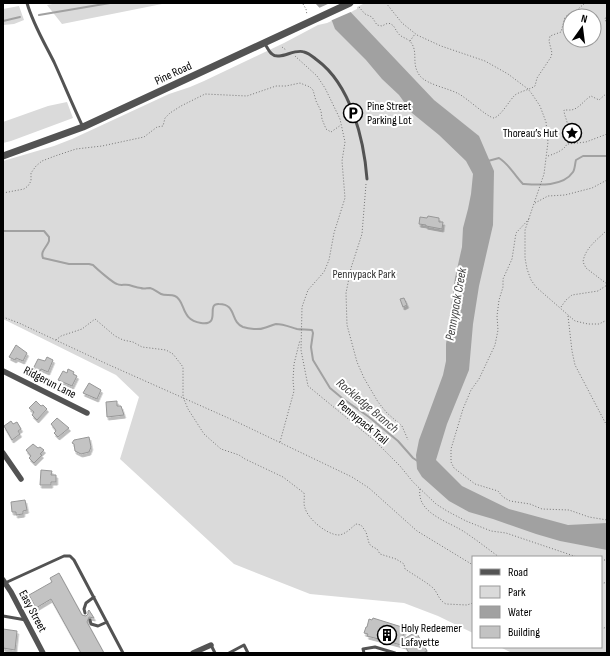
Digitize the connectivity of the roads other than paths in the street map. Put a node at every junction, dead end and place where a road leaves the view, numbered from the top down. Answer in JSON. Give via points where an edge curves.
{"nodes":[{"id":1,"x":27,"y":3,"type":"edge"},
{"id":2,"x":350,"y":3,"type":"edge"},
{"id":3,"x":264,"y":42,"type":"junction"},
{"id":4,"x":83,"y":127,"type":"junction"},
{"id":5,"x":3,"y":156,"type":"edge"},
{"id":6,"x":367,"y":179,"type":"road end"},
{"id":7,"x":3,"y":371,"type":"edge"},
{"id":8,"x":87,"y":413,"type":"dead end"},
{"id":9,"x":3,"y":453,"type":"edge"},
{"id":10,"x":21,"y":478,"type":"dead end"},
{"id":11,"x":4,"y":582,"type":"edge"},
{"id":12,"x":94,"y":598,"type":"junction"},
{"id":13,"x":85,"y":613,"type":"dead end"},
{"id":14,"x":3,"y":616,"type":"edge"},
{"id":15,"x":26,"y":620,"type":"junction"},
{"id":16,"x":90,"y":620,"type":"dead end"},
{"id":17,"x":107,"y":622,"type":"junction"},
{"id":18,"x":210,"y":645,"type":"joint"},
{"id":19,"x":43,"y":653,"type":"edge"},
{"id":20,"x":123,"y":653,"type":"edge"},
{"id":21,"x":194,"y":653,"type":"edge"},
{"id":22,"x":215,"y":653,"type":"edge"},
{"id":23,"x":229,"y":653,"type":"edge"},
{"id":24,"x":248,"y":653,"type":"edge"},
{"id":25,"x":364,"y":653,"type":"edge"},
{"id":26,"x":395,"y":653,"type":"edge"}],
"edges":[{"from":1,"to":4,"type":"lane","via":[[36,29]]},
{"from":2,"to":3,"type":"street","name":"Pine Road"},
{"from":3,"to":4,"type":"street","name":"Pine Road"},
{"from":3,"to":6,"type":"lane","via":[[273,55],[301,51],[309,54],[328,70],[354,115],[365,158]]},
{"from":4,"to":5,"type":"street","name":"Pine Road"},
{"from":7,"to":8,"type":"street","name":"Ridgerun Lane"},
{"from":9,"to":10,"type":"street"},
{"from":11,"to":12,"type":"lane","via":[[64,556],[70,556]]},
{"from":11,"to":15,"type":"street","name":"Easy Street"},
{"from":12,"to":13,"type":"lane","via":[[86,603]]},
{"from":12,"to":17,"type":"lane"},
{"from":14,"to":15,"type":"lane"},
{"from":15,"to":19,"type":"street","name":"Easy Street"},
{"from":16,"to":17,"type":"lane","via":[[98,626]]},
{"from":17,"to":20,"type":"lane"},
{"from":18,"to":21,"type":"street"},
{"from":18,"to":22,"type":"lane"},
{"from":23,"to":24,"type":"lane","via":[[244,645]]},
{"from":25,"to":26,"type":"lane","via":[[363,649],[375,647]]}]}
